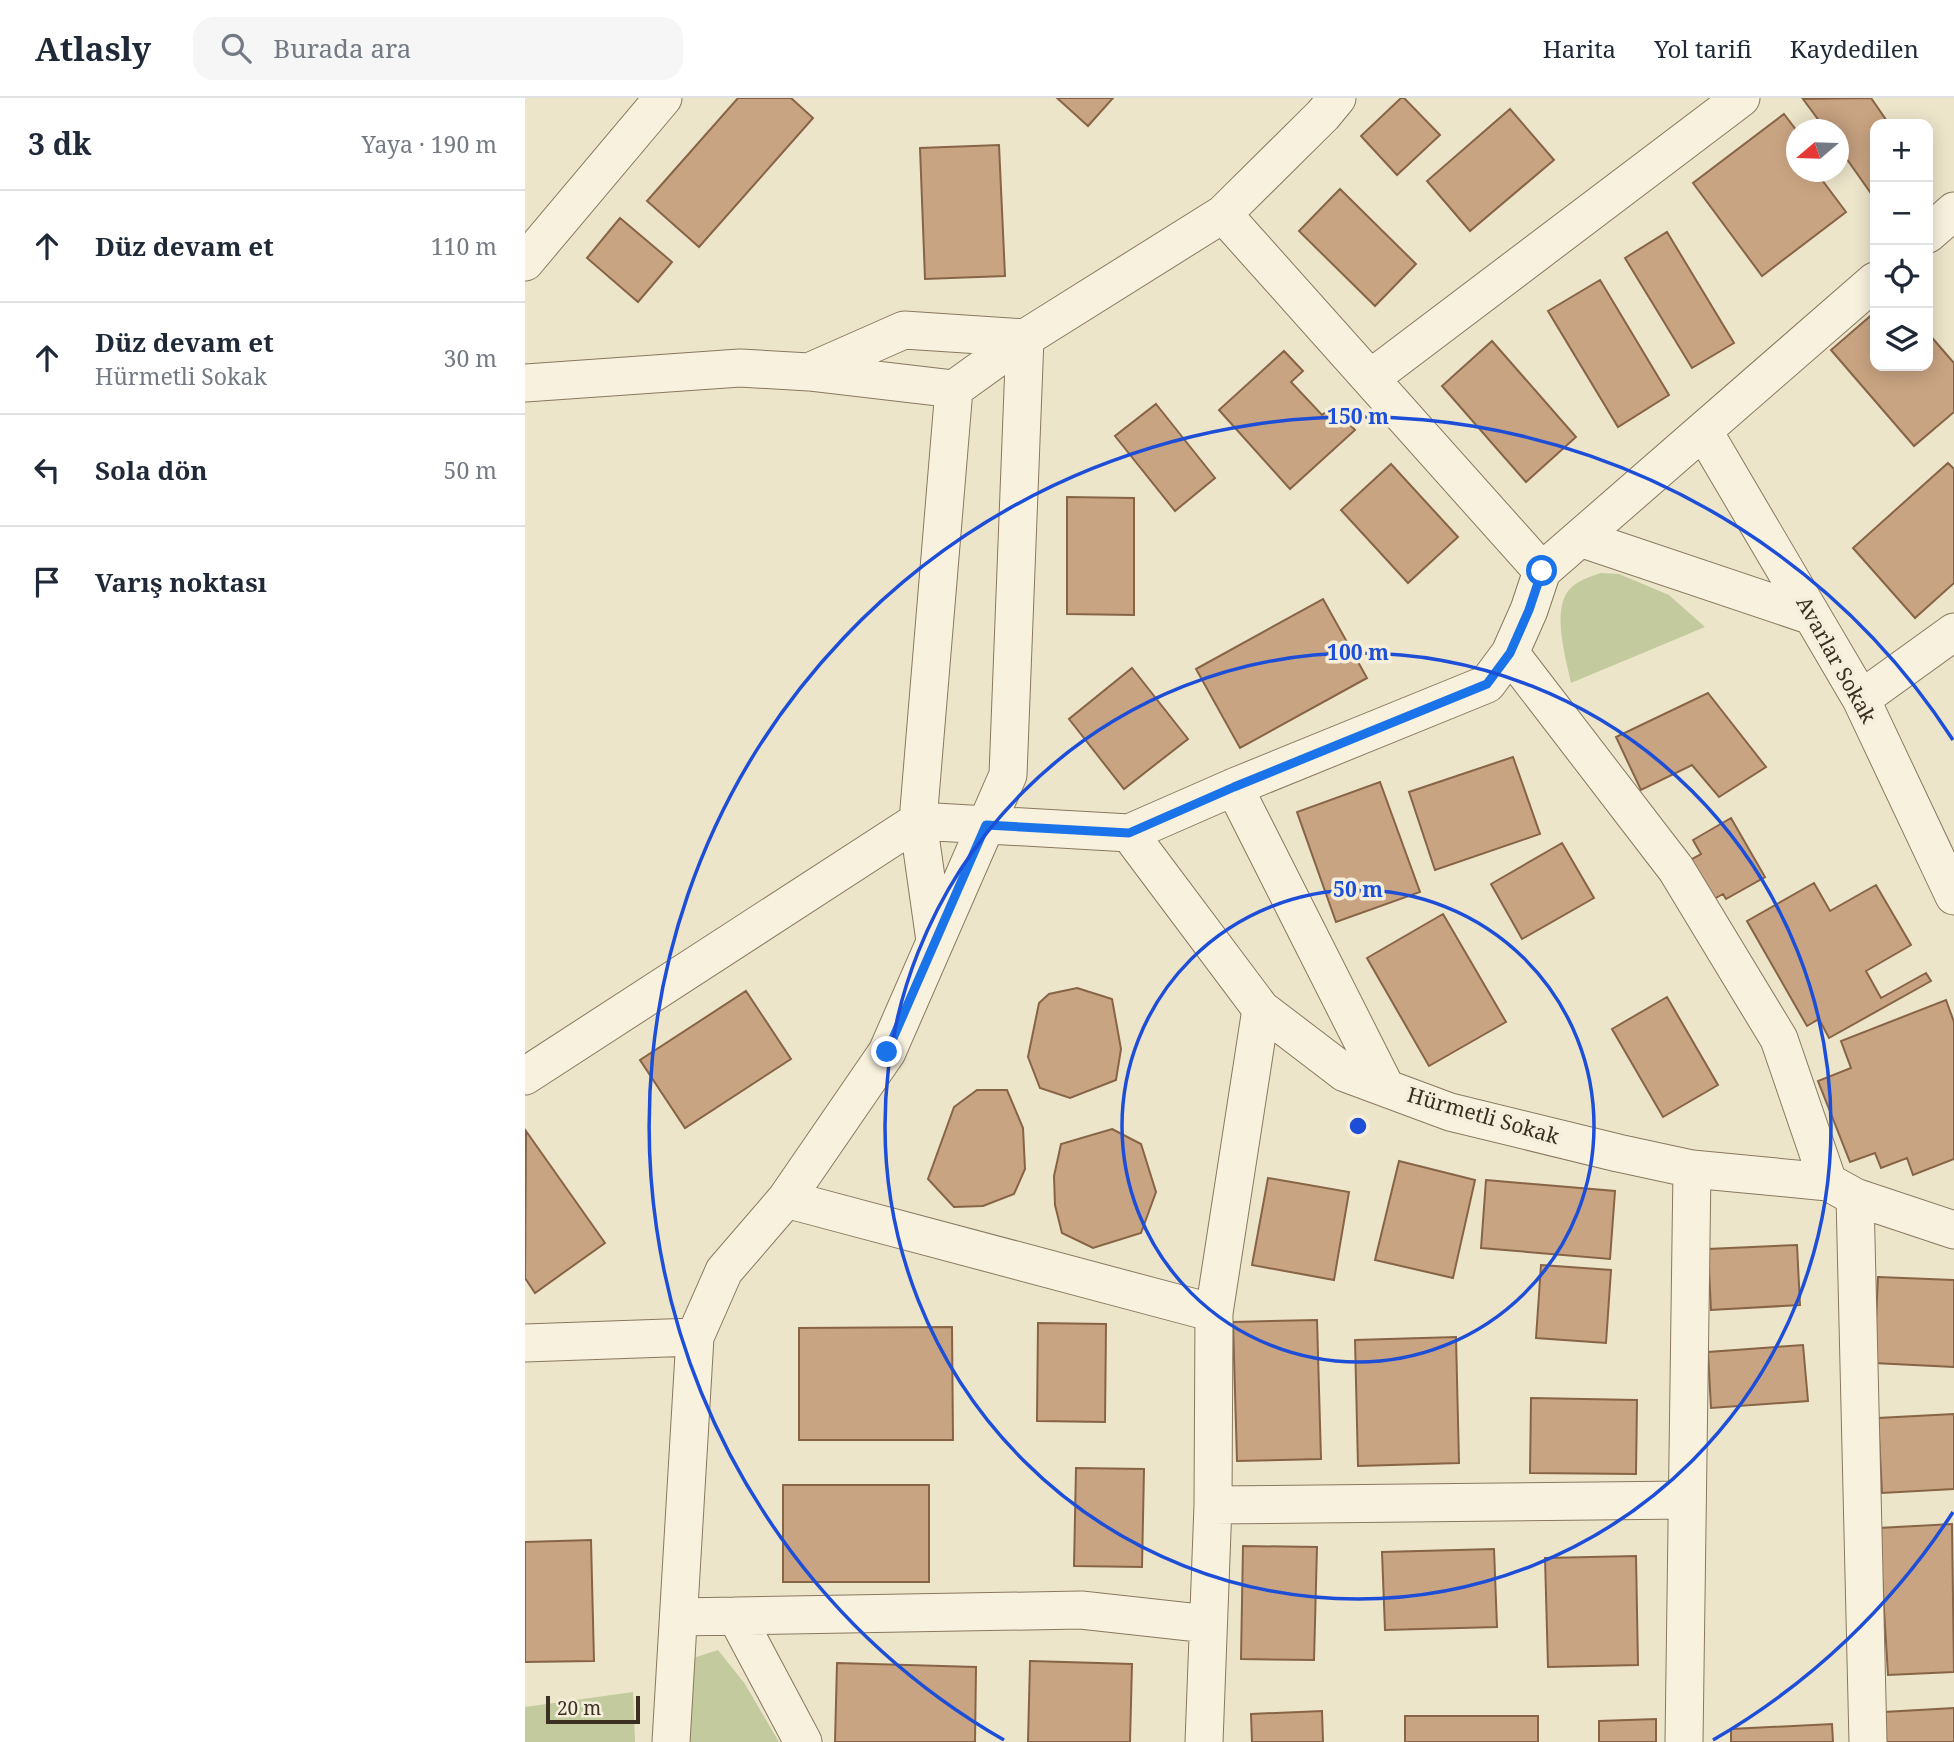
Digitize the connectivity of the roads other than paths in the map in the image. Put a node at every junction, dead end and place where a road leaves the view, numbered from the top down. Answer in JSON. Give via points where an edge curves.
{"nodes":[{"id":1,"x":663,"y":98,"type":"edge"},
{"id":2,"x":1337,"y":98,"type":"edge"},
{"id":3,"x":1741,"y":98,"type":"edge"},
{"id":4,"x":1954,"y":211,"type":"edge"},
{"id":5,"x":1223,"y":214,"type":"junction"},
{"id":6,"x":1933,"y":230,"type":"edge"},
{"id":7,"x":525,"y":262,"type":"edge"},
{"id":8,"x":1870,"y":285,"type":"edge"},
{"id":9,"x":1024,"y":338,"type":"junction"},
{"id":10,"x":809,"y":372,"type":"junction"},
{"id":11,"x":1371,"y":378,"type":"junction"},
{"id":12,"x":525,"y":383,"type":"edge"},
{"id":13,"x":954,"y":389,"type":"junction"},
{"id":14,"x":1704,"y":432,"type":"junction"},
{"id":15,"x":1580,"y":538,"type":"junction"},
{"id":16,"x":1542,"y":571,"type":"junction"},
{"id":17,"x":1812,"y":616,"type":"junction"},
{"id":18,"x":1954,"y":632,"type":"edge"},
{"id":19,"x":1510,"y":653,"type":"junction"},
{"id":20,"x":1861,"y":699,"type":"junction"},
{"id":21,"x":1234,"y":787,"type":"junction"},
{"id":22,"x":918,"y":821,"type":"junction"},
{"id":23,"x":986,"y":825,"type":"junction"},
{"id":24,"x":1129,"y":833,"type":"junction"},
{"id":25,"x":1954,"y":897,"type":"edge"},
{"id":26,"x":935,"y":941,"type":"junction"},
{"id":27,"x":1261,"y":1009,"type":"junction"},
{"id":28,"x":525,"y":1076,"type":"edge"},
{"id":29,"x":1386,"y":1088,"type":"junction"},
{"id":30,"x":1692,"y":1169,"type":"junction"},
{"id":31,"x":1841,"y":1190,"type":"junction"},
{"id":32,"x":786,"y":1199,"type":"junction"},
{"id":33,"x":1954,"y":1230,"type":"edge"},
{"id":34,"x":1214,"y":1312,"type":"junction"},
{"id":35,"x":695,"y":1337,"type":"junction"},
{"id":36,"x":525,"y":1343,"type":"edge"},
{"id":37,"x":1687,"y":1500,"type":"junction"},
{"id":38,"x":1213,"y":1505,"type":"junction"},
{"id":39,"x":736,"y":1616,"type":"junction"},
{"id":40,"x":679,"y":1617,"type":"junction"},
{"id":41,"x":1208,"y":1624,"type":"junction"},
{"id":42,"x":671,"y":1742,"type":"edge"},
{"id":43,"x":803,"y":1742,"type":"edge"},
{"id":44,"x":1204,"y":1742,"type":"edge"},
{"id":45,"x":1683,"y":1742,"type":"edge"},
{"id":46,"x":1868,"y":1742,"type":"edge"}],
"edges":[{"from":1,"to":7,"type":"street"},
{"from":2,"to":5,"type":"street"},
{"from":3,"to":11,"type":"street"},
{"from":4,"to":6,"type":"street"},
{"from":5,"to":9,"type":"street"},
{"from":5,"to":11,"type":"street"},
{"from":8,"to":14,"type":"street"},
{"from":9,"to":10,"type":"street","via":[[904,330]]},
{"from":9,"to":13,"type":"street"},
{"from":9,"to":23,"type":"street","via":[[1007,775]]},
{"from":10,"to":12,"type":"street","via":[[740,368]]},
{"from":10,"to":13,"type":"street"},
{"from":11,"to":16,"type":"street"},
{"from":13,"to":22,"type":"street"},
{"from":14,"to":15,"type":"street"},
{"from":14,"to":17,"type":"street","name":"Avarlar Sokak"},
{"from":15,"to":16,"type":"street"},
{"from":15,"to":17,"type":"street"},
{"from":16,"to":19,"type":"street"},
{"from":17,"to":20,"type":"street","name":"Avarlar Sokak"},
{"from":18,"to":20,"type":"street"},
{"from":19,"to":21,"type":"street","via":[[1487,684]]},
{"from":19,"to":31,"type":"street","via":[[1676,869],[1779,1039]]},
{"from":20,"to":25,"type":"street","name":"Avarlar Sokak"},
{"from":21,"to":24,"type":"street"},
{"from":21,"to":29,"type":"street"},
{"from":22,"to":23,"type":"street"},
{"from":22,"to":26,"type":"street"},
{"from":22,"to":28,"type":"street"},
{"from":23,"to":24,"type":"street"},
{"from":23,"to":26,"type":"street"},
{"from":24,"to":27,"type":"street","name":"Hürmetli Sokak"},
{"from":26,"to":32,"type":"street","via":[[887,1052]]},
{"from":27,"to":29,"type":"street","name":"Hürmetli Sokak","via":[[1345,1073]]},
{"from":27,"to":34,"type":"street"},
{"from":29,"to":30,"type":"street","name":"Hürmetli Sokak","via":[[1450,1112]]},
{"from":30,"to":31,"type":"street","name":"Hürmetli Sokak"},
{"from":30,"to":37,"type":"street"},
{"from":31,"to":33,"type":"street","name":"Hürmetli Sokak"},
{"from":31,"to":46,"type":"street"},
{"from":32,"to":34,"type":"street"},
{"from":32,"to":35,"type":"street","via":[[725,1270]]},
{"from":34,"to":38,"type":"street"},
{"from":35,"to":36,"type":"street"},
{"from":35,"to":40,"type":"street"},
{"from":37,"to":38,"type":"street"},
{"from":37,"to":45,"type":"street"},
{"from":38,"to":41,"type":"street"},
{"from":39,"to":40,"type":"street"},
{"from":39,"to":41,"type":"street","via":[[1081,1610]]},
{"from":39,"to":43,"type":"street"},
{"from":40,"to":42,"type":"street"},
{"from":41,"to":44,"type":"street"}]}
